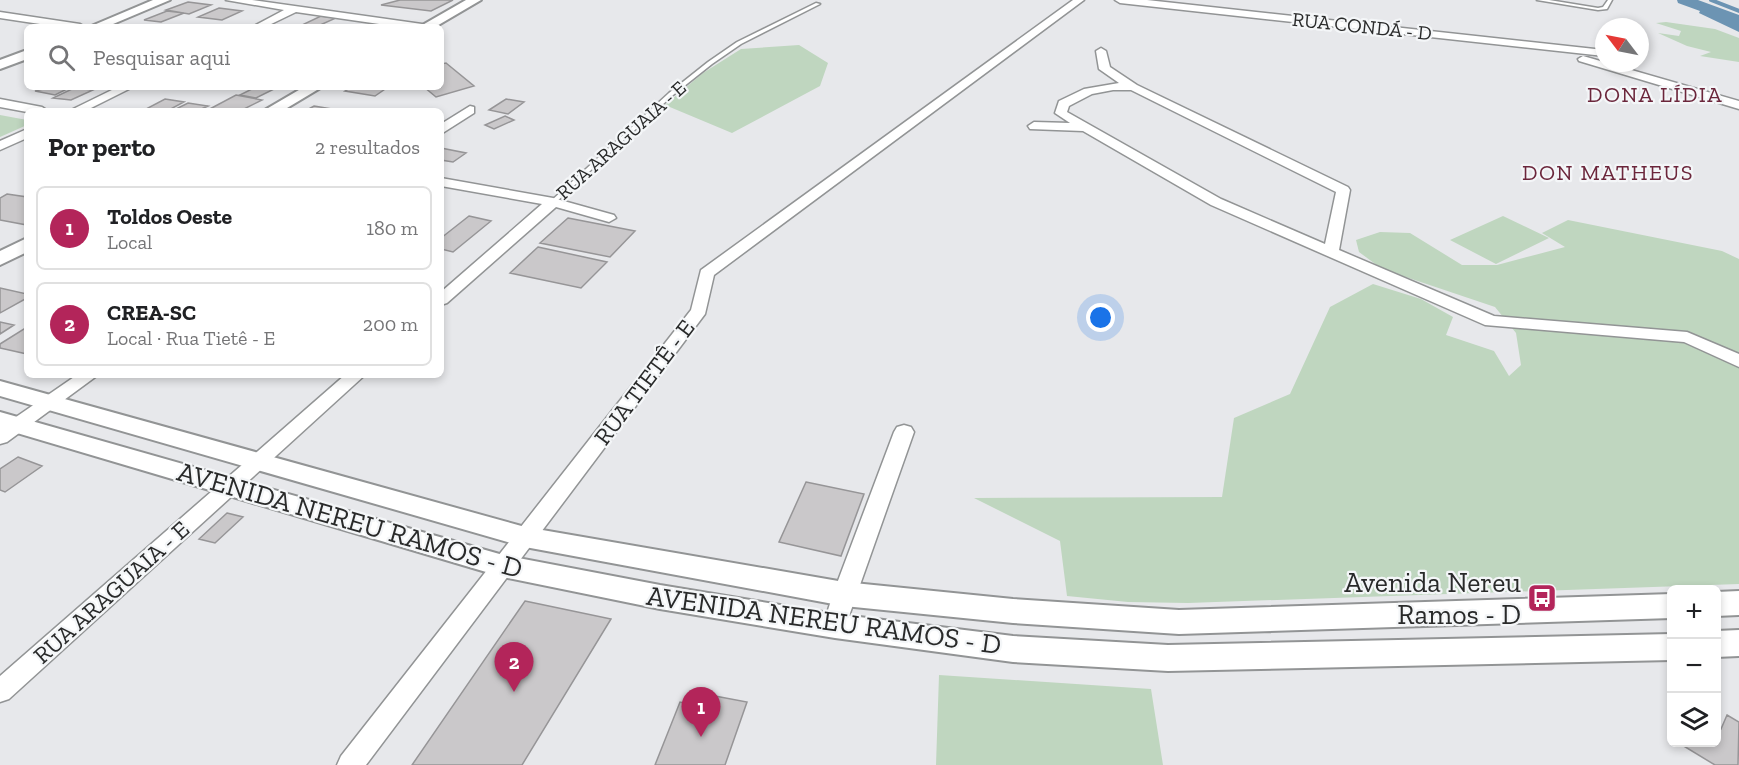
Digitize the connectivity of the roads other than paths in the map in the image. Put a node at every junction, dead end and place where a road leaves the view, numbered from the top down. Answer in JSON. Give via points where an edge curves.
{"nodes":[{"id":1,"x":164,"y":0,"type":"edge"},
{"id":2,"x":231,"y":0,"type":"edge"},
{"id":3,"x":475,"y":0,"type":"edge"},
{"id":4,"x":1079,"y":0,"type":"edge"},
{"id":5,"x":1120,"y":0,"type":"edge"},
{"id":6,"x":1539,"y":0,"type":"edge"},
{"id":7,"x":1610,"y":0,"type":"edge"},
{"id":8,"x":818,"y":4,"type":"dead end"},
{"id":9,"x":292,"y":5,"type":"edge"},
{"id":10,"x":0,"y":15,"type":"edge"},
{"id":11,"x":60,"y":24,"type":"edge"},
{"id":12,"x":103,"y":24,"type":"edge"},
{"id":13,"x":262,"y":24,"type":"edge"},
{"id":14,"x":421,"y":24,"type":"edge"},
{"id":15,"x":421,"y":24,"type":"edge"},
{"id":16,"x":430,"y":24,"type":"edge"},
{"id":17,"x":1536,"y":45,"type":"junction"},
{"id":18,"x":1101,"y":51,"type":"dead end"},
{"id":19,"x":1595,"y":52,"type":"edge"},
{"id":20,"x":24,"y":55,"type":"edge"},
{"id":21,"x":0,"y":65,"type":"edge"},
{"id":22,"x":1105,"y":69,"type":"junction"},
{"id":23,"x":1133,"y":87,"type":"junction"},
{"id":24,"x":120,"y":90,"type":"edge"},
{"id":25,"x":310,"y":90,"type":"edge"},
{"id":26,"x":1080,"y":92,"type":"junction"},
{"id":27,"x":0,"y":104,"type":"edge"},
{"id":28,"x":1062,"y":104,"type":"junction"},
{"id":29,"x":1739,"y":105,"type":"edge"},
{"id":30,"x":24,"y":108,"type":"edge"},
{"id":31,"x":82,"y":108,"type":"edge"},
{"id":32,"x":276,"y":108,"type":"edge"},
{"id":33,"x":470,"y":110,"type":"dead end"},
{"id":34,"x":1083,"y":127,"type":"junction"},
{"id":35,"x":444,"y":128,"type":"edge"},
{"id":36,"x":24,"y":134,"type":"edge"},
{"id":37,"x":0,"y":146,"type":"edge"},
{"id":38,"x":444,"y":183,"type":"edge"},
{"id":39,"x":553,"y":202,"type":"junction"},
{"id":40,"x":609,"y":218,"type":"dead end"},
{"id":41,"x":24,"y":246,"type":"edge"},
{"id":42,"x":1331,"y":252,"type":"junction"},
{"id":43,"x":0,"y":259,"type":"edge"},
{"id":44,"x":444,"y":297,"type":"edge"},
{"id":45,"x":1739,"y":361,"type":"edge"},
{"id":46,"x":85,"y":378,"type":"edge"},
{"id":47,"x":353,"y":378,"type":"edge"},
{"id":48,"x":0,"y":388,"type":"edge"},
{"id":49,"x":51,"y":402,"type":"junction"},
{"id":50,"x":6,"y":427,"type":"edge"},
{"id":51,"x":904,"y":432,"type":"dead end"},
{"id":52,"x":259,"y":461,"type":"junction"},
{"id":53,"x":230,"y":486,"type":"junction"},
{"id":54,"x":525,"y":537,"type":"junction"},
{"id":55,"x":503,"y":566,"type":"junction"},
{"id":56,"x":844,"y":594,"type":"junction"},
{"id":57,"x":1739,"y":603,"type":"edge"},
{"id":58,"x":1721,"y":604,"type":"edge"},
{"id":59,"x":1667,"y":606,"type":"edge"},
{"id":60,"x":835,"y":626,"type":"junction"},
{"id":61,"x":1739,"y":643,"type":"edge"},
{"id":62,"x":1721,"y":644,"type":"edge"},
{"id":63,"x":1667,"y":647,"type":"edge"},
{"id":64,"x":0,"y":691,"type":"edge"},
{"id":65,"x":350,"y":765,"type":"edge"}],
"edges":[{"from":1,"to":12,"type":"street"},
{"from":2,"to":9,"type":"street"},
{"from":3,"to":16,"type":"street"},
{"from":4,"to":54,"type":"street","name":"RUA TIETÊ - E","via":[[707,273],[699,311]]},
{"from":5,"to":17,"type":"street","name":"RUA CONDÁ - D"},
{"from":6,"to":7,"type":"lane","via":[[1598,9],[1605,8]]},
{"from":8,"to":39,"type":"lane","name":"RUA ARAGUAIA - E","via":[[739,42],[710,63]]},
{"from":9,"to":13,"type":"street"},
{"from":9,"to":14,"type":"street"},
{"from":9,"to":15,"type":"street"},
{"from":10,"to":11,"type":"street"},
{"from":17,"to":19,"type":"street","name":"RUA CONDÁ - D"},
{"from":17,"to":29,"type":"street"},
{"from":18,"to":22,"type":"street"},
{"from":20,"to":21,"type":"street"},
{"from":22,"to":23,"type":"street"},
{"from":22,"to":26,"type":"street"},
{"from":23,"to":26,"type":"street","via":[[1107,86]]},
{"from":23,"to":42,"type":"street","via":[[1343,190]]},
{"from":24,"to":31,"type":"street"},
{"from":25,"to":32,"type":"street"},
{"from":26,"to":28,"type":"street"},
{"from":27,"to":30,"type":"street"},
{"from":28,"to":34,"type":"street","via":[[1061,113]]},
{"from":28,"to":34,"type":"street","via":[[1034,126]]},
{"from":33,"to":35,"type":"street"},
{"from":34,"to":42,"type":"street","via":[[1216,202]]},
{"from":36,"to":37,"type":"street"},
{"from":38,"to":39,"type":"street"},
{"from":39,"to":40,"type":"street"},
{"from":39,"to":44,"type":"street","name":"RUA ARAGUAIA - E"},
{"from":41,"to":43,"type":"street"},
{"from":42,"to":45,"type":"street","via":[[1491,321],[1687,337]]},
{"from":46,"to":49,"type":"street"},
{"from":47,"to":52,"type":"street","name":"RUA ARAGUAIA - E"},
{"from":48,"to":49,"type":"street","name":"AVENIDA NEREU RAMOS - D"},
{"from":49,"to":50,"type":"street"},
{"from":49,"to":52,"type":"street","name":"AVENIDA NEREU RAMOS - D"},
{"from":50,"to":53,"type":"street","name":"AVENIDA NEREU RAMOS - D"},
{"from":51,"to":56,"type":"street"},
{"from":52,"to":53,"type":"street","name":"RUA ARAGUAIA - E"},
{"from":52,"to":54,"type":"street","name":"AVENIDA NEREU RAMOS - D"},
{"from":53,"to":55,"type":"street","name":"AVENIDA NEREU RAMOS - D"},
{"from":53,"to":64,"type":"street","name":"RUA ARAGUAIA - E"},
{"from":54,"to":55,"type":"street","name":"RUA TIETÊ - E"},
{"from":54,"to":56,"type":"street","name":"AVENIDA NEREU RAMOS - D"},
{"from":55,"to":60,"type":"street","name":"AVENIDA NEREU RAMOS - D"},
{"from":55,"to":65,"type":"street","name":"RUA TIETÊ - E"},
{"from":56,"to":59,"type":"street","name":"AVENIDA NEREU RAMOS - D","via":[[1179,622]]},
{"from":56,"to":60,"type":"street"},
{"from":57,"to":58,"type":"street"},
{"from":60,"to":63,"type":"street","name":"AVENIDA NEREU RAMOS - D","via":[[1013,649],[1168,658]]},
{"from":61,"to":62,"type":"street"}]}
